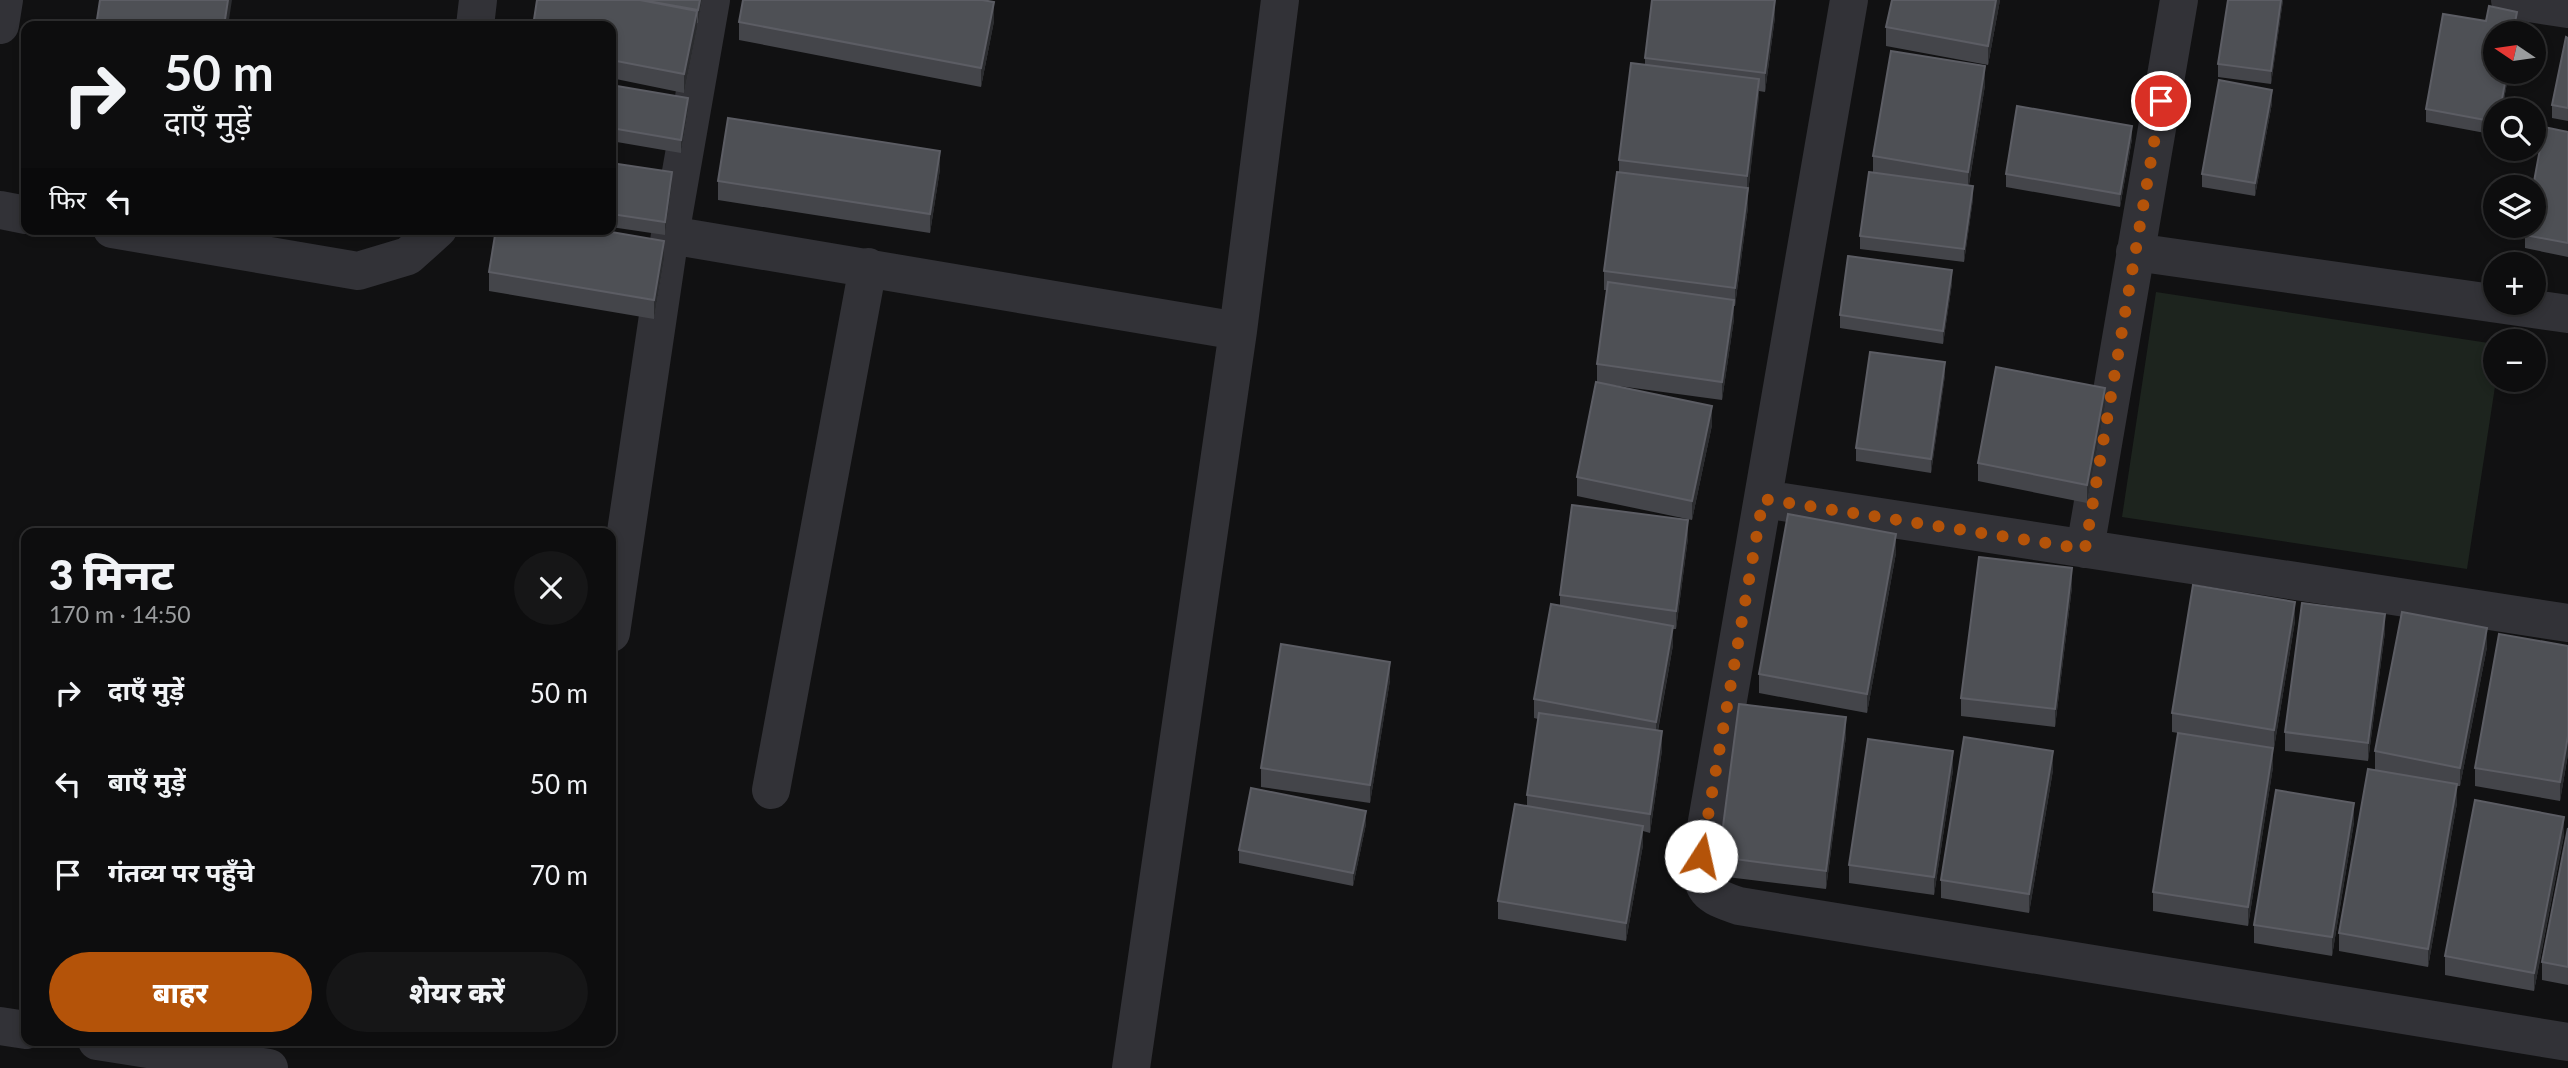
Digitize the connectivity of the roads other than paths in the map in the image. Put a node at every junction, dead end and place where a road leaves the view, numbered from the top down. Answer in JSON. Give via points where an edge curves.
{"nodes":[{"id":1,"x":4,"y":0,"type":"edge"},
{"id":2,"x":478,"y":0,"type":"edge"},
{"id":3,"x":710,"y":0,"type":"edge"},
{"id":4,"x":1280,"y":0,"type":"edge"},
{"id":5,"x":1849,"y":0,"type":"edge"},
{"id":6,"x":2179,"y":0,"type":"edge"},
{"id":7,"x":2510,"y":0,"type":"edge"},
{"id":8,"x":2568,"y":9,"type":"edge"},
{"id":9,"x":476,"y":21,"type":"edge"},
{"id":10,"x":0,"y":25,"type":"edge"},
{"id":11,"x":0,"y":210,"type":"edge"},
{"id":12,"x":21,"y":214,"type":"edge"},
{"id":13,"x":147,"y":235,"type":"edge"},
{"id":14,"x":431,"y":235,"type":"edge"},
{"id":15,"x":670,"y":235,"type":"junction"},
{"id":16,"x":2135,"y":251,"type":"junction"},
{"id":17,"x":868,"y":267,"type":"junction"},
{"id":18,"x":2568,"y":314,"type":"edge"},
{"id":19,"x":1238,"y":331,"type":"junction"},
{"id":20,"x":1763,"y":499,"type":"junction"},
{"id":21,"x":2085,"y":549,"type":"junction"},
{"id":22,"x":616,"y":598,"type":"edge"},
{"id":23,"x":2568,"y":623,"type":"edge"},
{"id":24,"x":771,"y":790,"type":"dead end"},
{"id":25,"x":0,"y":1026,"type":"edge"},
{"id":26,"x":21,"y":1029,"type":"edge"},
{"id":27,"x":2568,"y":1042,"type":"edge"},
{"id":28,"x":129,"y":1046,"type":"edge"},
{"id":29,"x":269,"y":1068,"type":"edge"},
{"id":30,"x":1131,"y":1068,"type":"edge"}],
"edges":[{"from":1,"to":10,"type":"street"},
{"from":2,"to":9,"type":"street"},
{"from":3,"to":15,"type":"street"},
{"from":4,"to":19,"type":"street"},
{"from":5,"to":20,"type":"street"},
{"from":6,"to":16,"type":"street"},
{"from":7,"to":8,"type":"street"},
{"from":11,"to":12,"type":"street"},
{"from":13,"to":14,"type":"street","via":[[358,271],[408,256]]},
{"from":15,"to":17,"type":"street"},
{"from":15,"to":22,"type":"street"},
{"from":16,"to":18,"type":"street"},
{"from":16,"to":21,"type":"street"},
{"from":17,"to":19,"type":"street"},
{"from":17,"to":24,"type":"street"},
{"from":19,"to":30,"type":"street"},
{"from":20,"to":21,"type":"street"},
{"from":20,"to":27,"type":"street","via":[[1701,856],[1701,880],[1714,897],[1739,906]]},
{"from":21,"to":23,"type":"street"},
{"from":25,"to":26,"type":"street"},
{"from":28,"to":29,"type":"street"}]}
